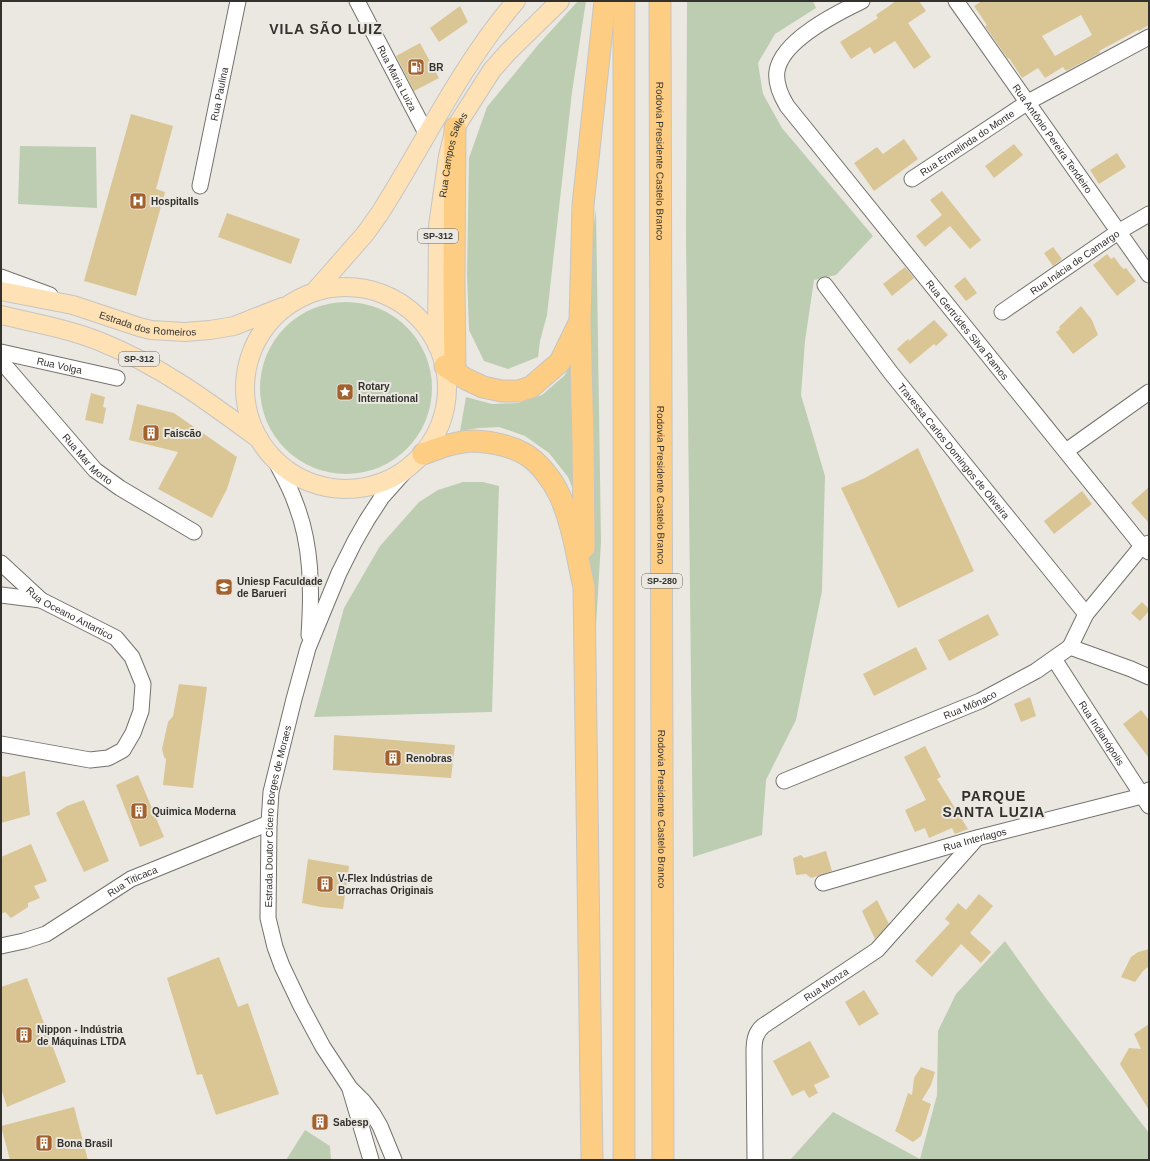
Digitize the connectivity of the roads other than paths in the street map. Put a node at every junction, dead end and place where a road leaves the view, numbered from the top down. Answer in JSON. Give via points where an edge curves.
{"nodes":[{"id":1,"x":238,"y":1,"type":"edge"},
{"id":2,"x":357,"y":1,"type":"edge"},
{"id":3,"x":516,"y":1,"type":"edge"},
{"id":4,"x":560,"y":1,"type":"edge"},
{"id":5,"x":605,"y":1,"type":"edge"},
{"id":6,"x":624,"y":1,"type":"edge"},
{"id":7,"x":660,"y":1,"type":"edge"},
{"id":8,"x":862,"y":1,"type":"edge"},
{"id":9,"x":956,"y":1,"type":"edge"},
{"id":10,"x":1149,"y":37,"type":"edge"},
{"id":11,"x":1028,"y":102,"type":"junction"},
{"id":12,"x":455,"y":128,"type":"junction"},
{"id":13,"x":426,"y":133,"type":"junction"},
{"id":14,"x":912,"y":179,"type":"dead end"},
{"id":15,"x":200,"y":186,"type":"dead end"},
{"id":16,"x":1149,"y":214,"type":"edge"},
{"id":17,"x":1118,"y":232,"type":"junction"},
{"id":18,"x":1149,"y":275,"type":"edge"},
{"id":19,"x":1,"y":277,"type":"edge"},
{"id":20,"x":825,"y":285,"type":"dead end"},
{"id":21,"x":1,"y":291,"type":"edge"},
{"id":22,"x":314,"y":292,"type":"junction"},
{"id":23,"x":292,"y":303,"type":"junction"},
{"id":24,"x":73,"y":305,"type":"junction"},
{"id":25,"x":1002,"y":312,"type":"dead end"},
{"id":26,"x":1,"y":315,"type":"edge"},
{"id":27,"x":580,"y":321,"type":"junction"},
{"id":28,"x":437,"y":345,"type":"junction"},
{"id":29,"x":1,"y":352,"type":"edge"},
{"id":30,"x":1,"y":362,"type":"edge"},
{"id":31,"x":450,"y":370,"type":"junction"},
{"id":32,"x":117,"y":378,"type":"dead end"},
{"id":33,"x":1149,"y":392,"type":"edge"},
{"id":34,"x":260,"y":440,"type":"junction"},
{"id":35,"x":1066,"y":451,"type":"junction"},
{"id":36,"x":422,"y":454,"type":"junction"},
{"id":37,"x":275,"y":460,"type":"junction"},
{"id":38,"x":406,"y":470,"type":"junction"},
{"id":39,"x":194,"y":532,"type":"dead end"},
{"id":40,"x":1147,"y":547,"type":"edge"},
{"id":41,"x":1,"y":563,"type":"edge"},
{"id":42,"x":584,"y":587,"type":"junction"},
{"id":43,"x":1,"y":595,"type":"edge"},
{"id":44,"x":41,"y":600,"type":"junction"},
{"id":45,"x":1086,"y":614,"type":"junction"},
{"id":46,"x":1070,"y":647,"type":"junction"},
{"id":47,"x":308,"y":648,"type":"junction"},
{"id":48,"x":1054,"y":659,"type":"junction"},
{"id":49,"x":1149,"y":677,"type":"edge"},
{"id":50,"x":1,"y":744,"type":"edge"},
{"id":51,"x":784,"y":781,"type":"dead end"},
{"id":52,"x":1147,"y":798,"type":"edge"},
{"id":53,"x":269,"y":823,"type":"junction"},
{"id":54,"x":977,"y":838,"type":"junction"},
{"id":55,"x":823,"y":883,"type":"dead end"},
{"id":56,"x":1,"y":946,"type":"edge"},
{"id":57,"x":350,"y":1088,"type":"junction"},
{"id":58,"x":371,"y":1160,"type":"edge"},
{"id":59,"x":394,"y":1160,"type":"edge"},
{"id":60,"x":592,"y":1160,"type":"edge"},
{"id":61,"x":624,"y":1160,"type":"edge"},
{"id":62,"x":663,"y":1160,"type":"edge"},
{"id":63,"x":756,"y":1160,"type":"edge"}],
"edges":[{"from":1,"to":15,"type":"street","name":"Rua Paulina"},
{"from":2,"to":13,"type":"street","name":"Rua Maria Luiza"},
{"from":3,"to":13,"type":"main road","via":[[474,55]]},
{"from":4,"to":12,"type":"main road","name":"Rua Campos Salles","number":"SP-312","via":[[492,70]]},
{"from":5,"to":27,"type":"highway","via":[[583,205]]},
{"from":6,"to":61,"type":"highway"},
{"from":7,"to":62,"type":"highway","name":"Rodovia Presidente Castelo Branco","number":"SP-280"},
{"from":8,"to":35,"type":"street","name":"Rua Gertrúdes Silva Ramos","via":[[807,32],[789,49],[777,71],[780,94],[787,106]]},
{"from":9,"to":11,"type":"street","name":"Rua Antônio Pereira Tendeiro"},
{"from":10,"to":11,"type":"street","name":"Rua Ermelinda do Monte"},
{"from":11,"to":14,"type":"street","name":"Rua Ermelinda do Monte"},
{"from":11,"to":17,"type":"street","name":"Rua Antônio Pereira Tendeiro"},
{"from":12,"to":28,"type":"main road","name":"Rua Campos Salles","number":"SP-312","via":[[448,156],[438,226]]},
{"from":12,"to":31,"type":"highway","via":[[454,305]]},
{"from":13,"to":22,"type":"main road","via":[[397,186],[365,234]]},
{"from":16,"to":17,"type":"street","name":"Rua Inácia de Camargo"},
{"from":17,"to":18,"type":"street","name":"Rua Antônio Pereira Tendeiro"},
{"from":17,"to":25,"type":"street","name":"Rua Inácia de Camargo"},
{"from":19,"to":24,"type":"street"},
{"from":20,"to":45,"type":"street","name":"Travessa Carlos Domingos de Oliveira","via":[[892,373]]},
{"from":21,"to":24,"type":"main road","name":"Estrada dos Romeiros"},
{"from":22,"to":23,"type":"main road"},
{"from":22,"to":28,"type":"main road","via":[[356,288],[377,292],[397,301],[414,314]]},
{"from":23,"to":24,"type":"main road","name":"Estrada dos Romeiros","via":[[234,326],[185,332],[138,327]]},
{"from":23,"to":34,"type":"main road","via":[[265,329],[248,365],[247,403],[251,422]]},
{"from":26,"to":34,"type":"main road","number":"SP-312","via":[[100,341],[124,352],[204,399]]},
{"from":27,"to":31,"type":"highway","via":[[560,362],[531,387],[519,391],[502,391],[484,387]]},
{"from":27,"to":42,"type":"highway"},
{"from":28,"to":31,"type":"main road"},
{"from":29,"to":32,"type":"street","name":"Rua Volga"},
{"from":30,"to":39,"type":"street","name":"Rua Mar Morto","via":[[95,470]]},
{"from":31,"to":36,"type":"main road","number":"SP-312","via":[[446,405],[433,439]]},
{"from":33,"to":35,"type":"street"},
{"from":34,"to":37,"type":"main road","number":"SP-312"},
{"from":35,"to":40,"type":"street","name":"Rua Gertrúdes Silva Ramos"},
{"from":36,"to":38,"type":"main road","number":"SP-312"},
{"from":36,"to":42,"type":"highway","via":[[450,445],[475,441],[503,445],[525,454],[545,472],[560,495],[571,527]]},
{"from":37,"to":38,"type":"main road","number":"SP-312","via":[[291,473],[309,482],[349,490],[375,485]]},
{"from":37,"to":47,"type":"street","name":"Estrada Doutor Cícero Borges de Moraes","via":[[296,502],[305,535],[310,565],[311,596]]},
{"from":38,"to":47,"type":"street","name":"Estrada Doutor Cícero Borges de Moraes","via":[[382,497],[355,541]]},
{"from":40,"to":45,"type":"street"},
{"from":41,"to":44,"type":"street","name":"Rua Oceano Antartico"},
{"from":42,"to":60,"type":"highway"},
{"from":43,"to":44,"type":"street"},
{"from":44,"to":50,"type":"street","name":"Rua Oceano Antartico","via":[[116,638],[132,657],[143,684],[141,710],[133,733],[123,750],[108,758],[90,760]]},
{"from":45,"to":46,"type":"street"},
{"from":46,"to":48,"type":"street","name":"Rua Mônaco"},
{"from":46,"to":49,"type":"street"},
{"from":47,"to":53,"type":"street","name":"Estrada Doutor Cícero Borges de Moraes","via":[[271,792]]},
{"from":48,"to":51,"type":"street","name":"Rua Mônaco","via":[[1036,672],[980,701]]},
{"from":48,"to":52,"type":"street","name":"Rua Indianópolis"},
{"from":52,"to":54,"type":"street","name":"Rua Interlagos"},
{"from":53,"to":56,"type":"street","name":"Rua Titicaca","via":[[131,879],[46,934]]},
{"from":53,"to":57,"type":"street","name":"Estrada Doutor Cícero Borges de Moraes","via":[[268,918],[275,947],[301,1006],[323,1047]]},
{"from":54,"to":55,"type":"street","name":"Rua Interlagos"},
{"from":54,"to":63,"type":"street","name":"Rua Monza","via":[[877,950],[757,1032],[754,1041]]},
{"from":57,"to":58,"type":"street","name":"Estrada Doutor Cícero Borges de Moraes"},
{"from":57,"to":59,"type":"street","name":"Estrada Doutor Cícero Borges de Moraes","via":[[373,1114]]}]}
